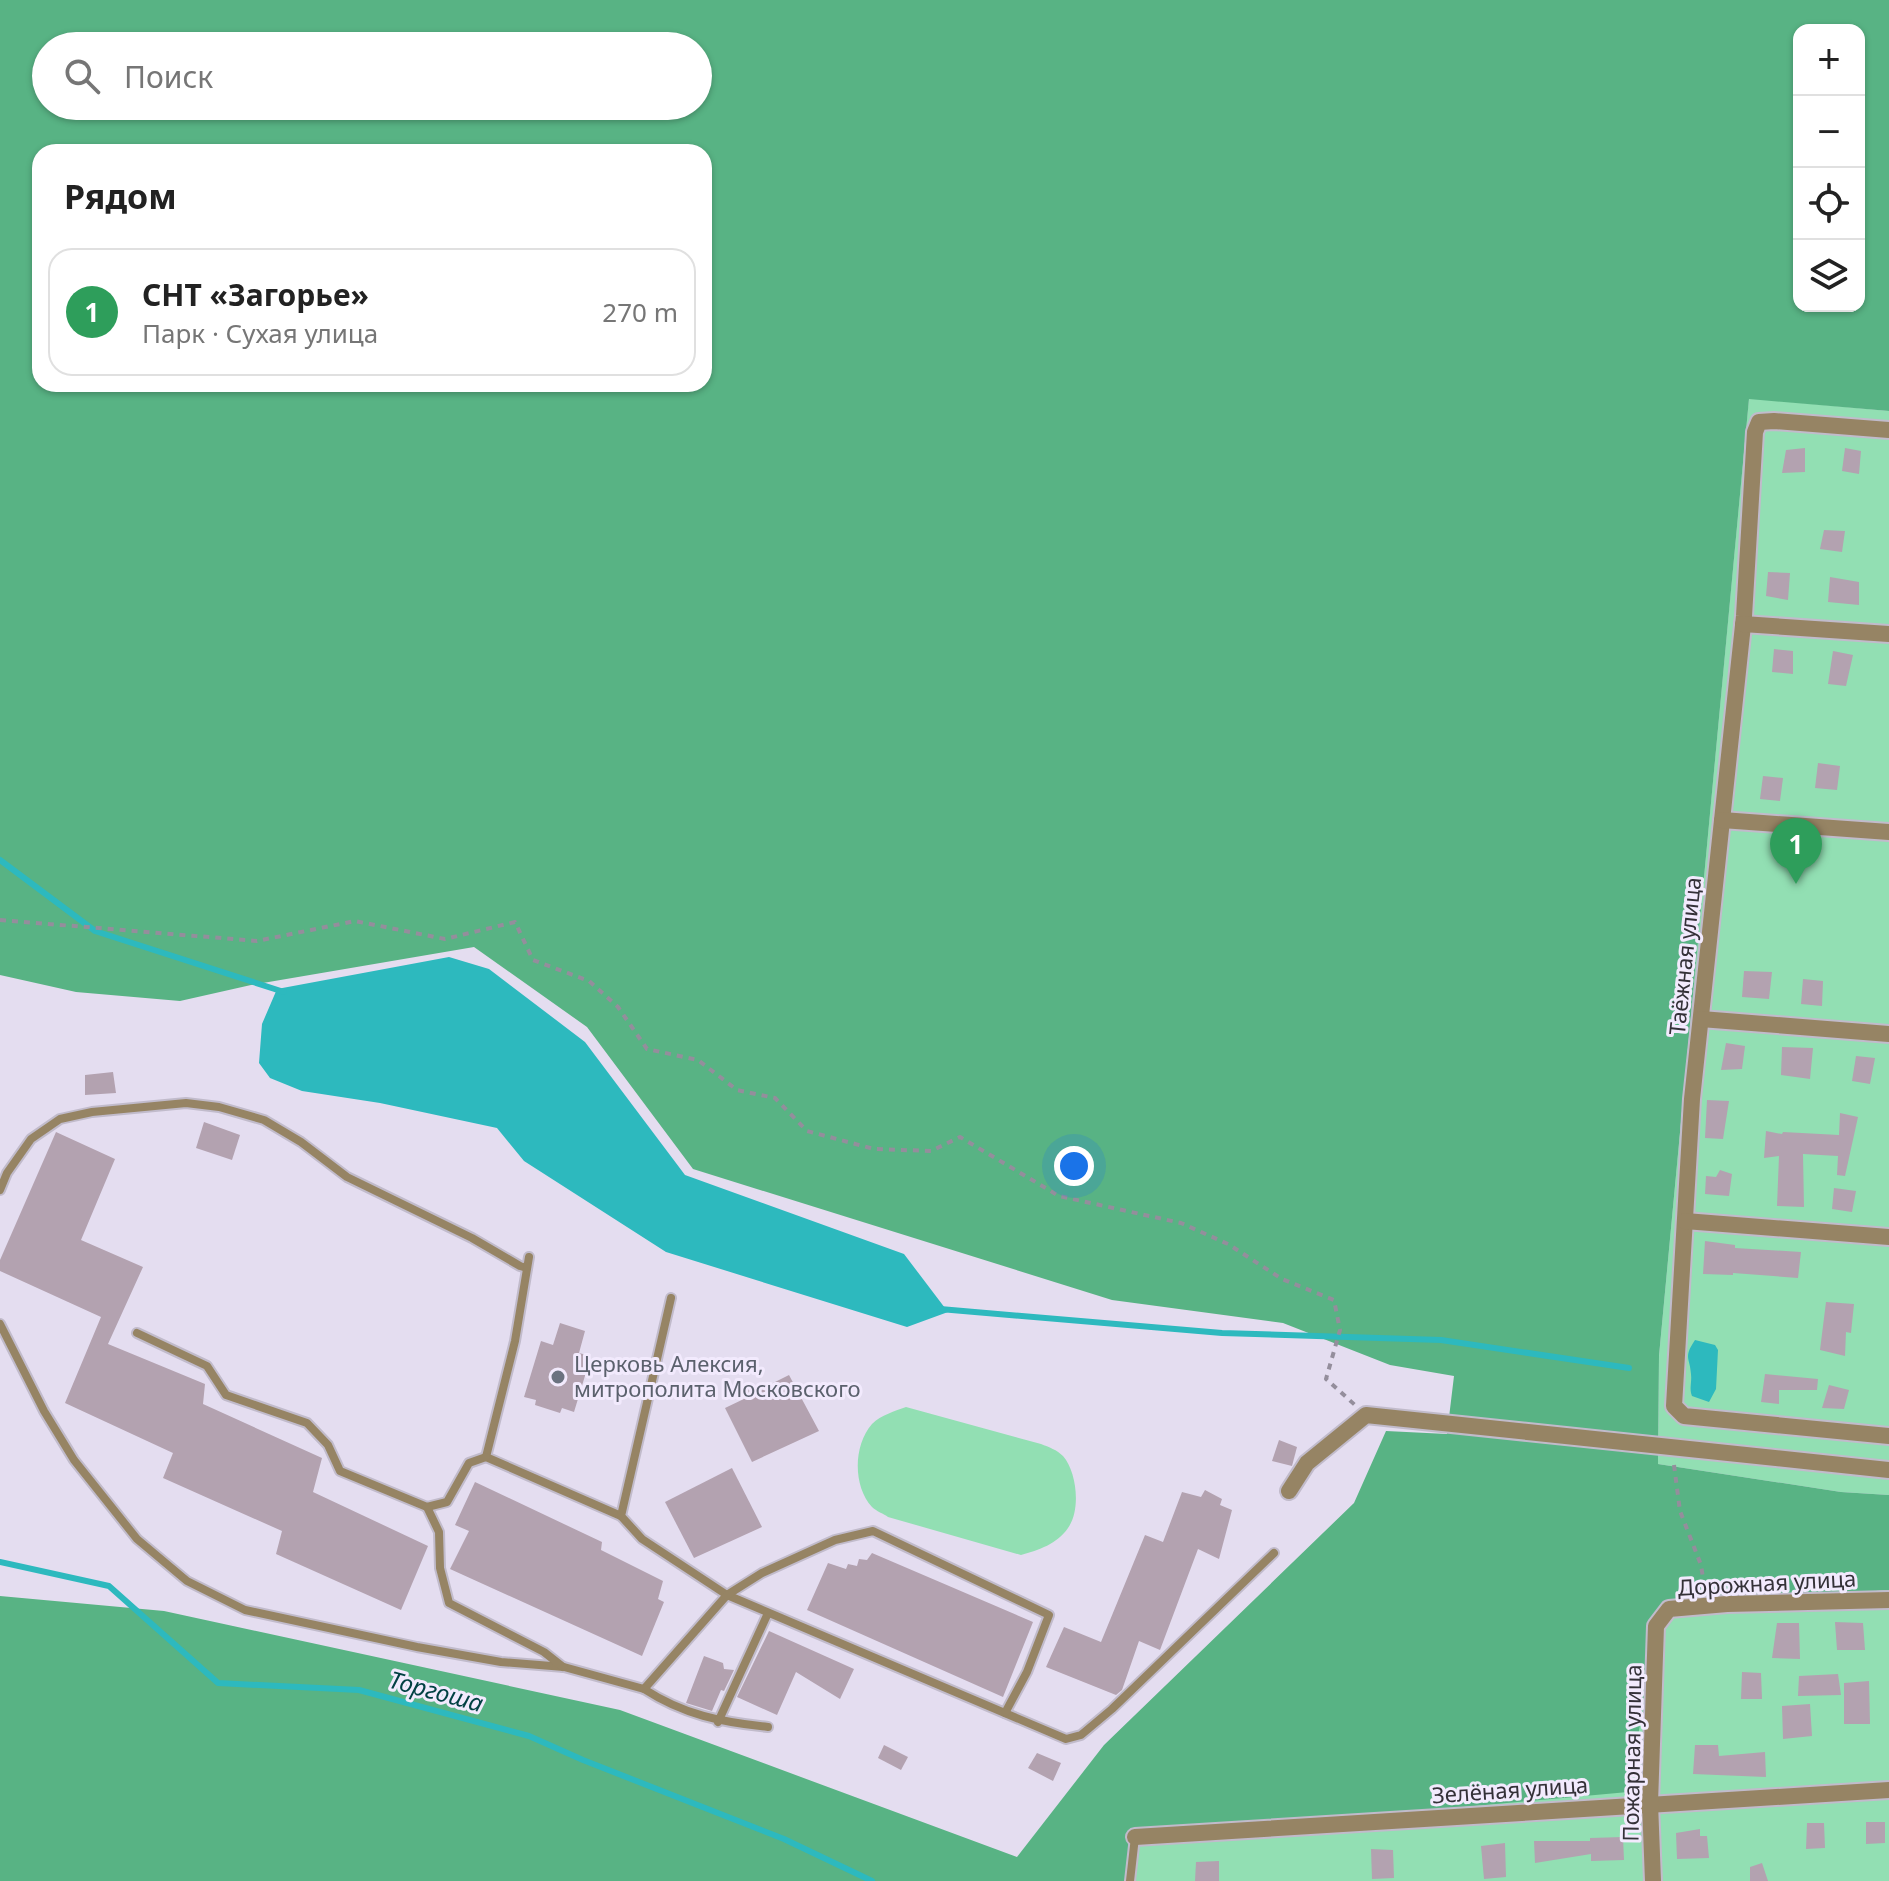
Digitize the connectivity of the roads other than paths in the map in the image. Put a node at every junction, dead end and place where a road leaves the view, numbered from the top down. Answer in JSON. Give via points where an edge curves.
{"nodes":[{"id":1,"x":1889,"y":430,"type":"edge"},
{"id":2,"x":1743,"y":624,"type":"junction"},
{"id":3,"x":1889,"y":634,"type":"edge"},
{"id":4,"x":1722,"y":820,"type":"junction"},
{"id":5,"x":1889,"y":832,"type":"edge"},
{"id":6,"x":1701,"y":1019,"type":"junction"},
{"id":7,"x":1889,"y":1034,"type":"edge"},
{"id":8,"x":0,"y":1190,"type":"edge"},
{"id":9,"x":1685,"y":1221,"type":"junction"},
{"id":10,"x":1889,"y":1237,"type":"edge"},
{"id":11,"x":529,"y":1257,"type":"dead end"},
{"id":12,"x":527,"y":1268,"type":"junction"},
{"id":13,"x":671,"y":1298,"type":"dead end"},
{"id":14,"x":0,"y":1324,"type":"edge"},
{"id":15,"x":137,"y":1333,"type":"dead end"},
{"id":16,"x":1889,"y":1436,"type":"edge"},
{"id":17,"x":486,"y":1457,"type":"junction"},
{"id":18,"x":1889,"y":1470,"type":"edge"},
{"id":19,"x":1289,"y":1491,"type":"dead end"},
{"id":20,"x":427,"y":1507,"type":"junction"},
{"id":21,"x":621,"y":1516,"type":"junction"},
{"id":22,"x":1274,"y":1553,"type":"dead end"},
{"id":23,"x":727,"y":1595,"type":"junction"},
{"id":24,"x":1889,"y":1600,"type":"edge"},
{"id":25,"x":768,"y":1613,"type":"junction"},
{"id":26,"x":1656,"y":1626,"type":"joint"},
{"id":27,"x":564,"y":1667,"type":"junction"},
{"id":28,"x":644,"y":1689,"type":"junction"},
{"id":29,"x":1005,"y":1713,"type":"junction"},
{"id":30,"x":718,"y":1722,"type":"junction"},
{"id":31,"x":768,"y":1727,"type":"dead end"},
{"id":32,"x":1889,"y":1790,"type":"edge"},
{"id":33,"x":1650,"y":1803,"type":"junction"},
{"id":34,"x":1135,"y":1837,"type":"joint"},
{"id":35,"x":1130,"y":1881,"type":"edge"},
{"id":36,"x":1653,"y":1881,"type":"edge"}],
"edges":[{"from":1,"to":2,"type":"street","name":"Таёжная улица","via":[[1759,422]]},
{"from":2,"to":3,"type":"street"},
{"from":2,"to":4,"type":"street","name":"Таёжная улица"},
{"from":4,"to":5,"type":"street"},
{"from":4,"to":6,"type":"street","name":"Таёжная улица"},
{"from":6,"to":7,"type":"street"},
{"from":6,"to":9,"type":"street","name":"Таёжная улица"},
{"from":8,"to":12,"type":"lane","via":[[31,1139],[60,1119],[186,1103],[219,1107],[264,1120],[347,1177]]},
{"from":9,"to":10,"type":"street"},
{"from":9,"to":16,"type":"street","name":"Таёжная улица","via":[[1674,1406],[1684,1416]]},
{"from":11,"to":12,"type":"lane"},
{"from":12,"to":17,"type":"lane"},
{"from":13,"to":21,"type":"lane"},
{"from":14,"to":27,"type":"lane","via":[[74,1460],[137,1539],[187,1581],[245,1610],[306,1624],[501,1662]]},
{"from":15,"to":20,"type":"lane","via":[[207,1366],[226,1395],[307,1423],[328,1445],[340,1471]]},
{"from":17,"to":20,"type":"lane","via":[[469,1463],[447,1502]]},
{"from":17,"to":21,"type":"lane"},
{"from":18,"to":19,"type":"street","via":[[1366,1415],[1307,1463]]},
{"from":20,"to":27,"type":"lane","via":[[439,1532],[440,1568],[449,1603]]},
{"from":21,"to":23,"type":"lane","via":[[642,1539]]},
{"from":22,"to":29,"type":"lane","via":[[1081,1735],[1066,1739]]},
{"from":23,"to":25,"type":"lane"},
{"from":23,"to":28,"type":"lane"},
{"from":23,"to":29,"type":"lane","via":[[835,1540],[873,1531],[1049,1615]]},
{"from":24,"to":26,"type":"street","name":"Дорожная улица","via":[[1669,1609]]},
{"from":25,"to":29,"type":"lane"},
{"from":25,"to":30,"type":"lane"},
{"from":26,"to":33,"type":"street","name":"Пожарная улица"},
{"from":27,"to":28,"type":"lane"},
{"from":28,"to":30,"type":"lane","via":[[667,1704]]},
{"from":30,"to":31,"type":"lane"},
{"from":32,"to":33,"type":"street","name":"Зелёная улица"},
{"from":33,"to":34,"type":"street","name":"Зелёная улица"},
{"from":33,"to":36,"type":"street","name":"Пожарная улица"},
{"from":34,"to":35,"type":"lane"}]}
